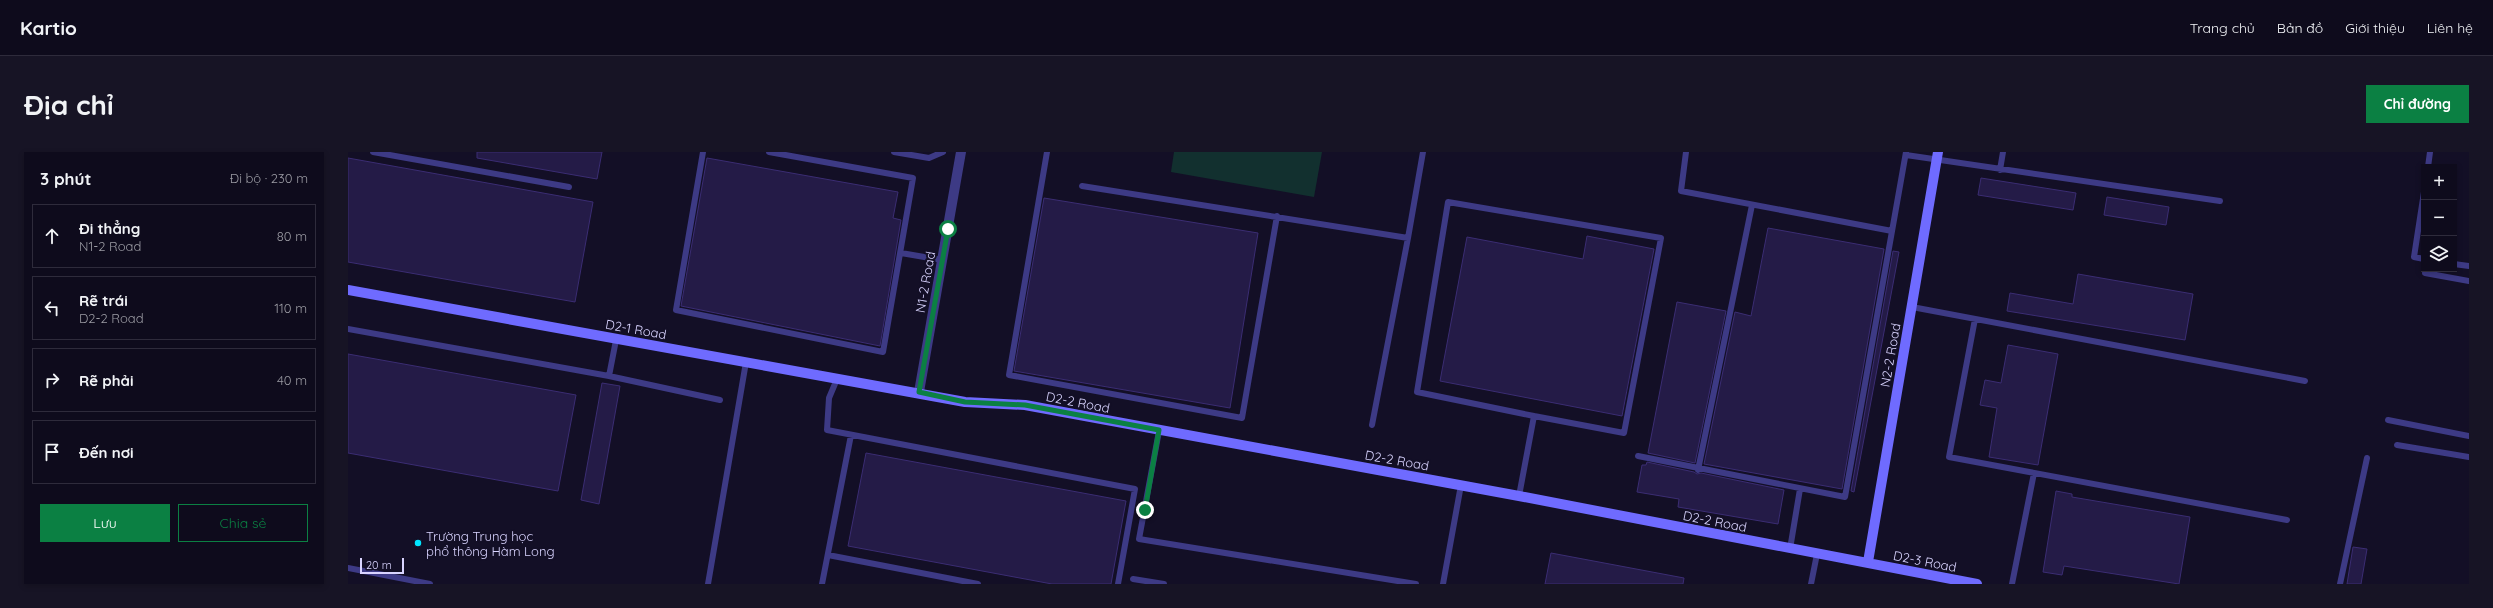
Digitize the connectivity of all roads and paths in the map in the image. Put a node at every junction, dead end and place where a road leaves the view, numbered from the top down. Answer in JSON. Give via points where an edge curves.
{"nodes":[{"id":1,"x":373,"y":152,"type":"edge"},
{"id":2,"x":703,"y":152,"type":"edge"},
{"id":3,"x":769,"y":152,"type":"edge"},
{"id":4,"x":894,"y":152,"type":"edge"},
{"id":5,"x":943,"y":152,"type":"edge"},
{"id":6,"x":961,"y":152,"type":"edge"},
{"id":7,"x":1047,"y":152,"type":"edge"},
{"id":8,"x":1423,"y":152,"type":"edge"},
{"id":9,"x":1686,"y":152,"type":"edge"},
{"id":10,"x":2003,"y":152,"type":"edge"},
{"id":11,"x":2430,"y":152,"type":"edge"},
{"id":12,"x":1906,"y":154,"type":"edge"},
{"id":13,"x":1938,"y":156,"type":"edge"},
{"id":14,"x":2428,"y":164,"type":"edge"},
{"id":15,"x":2000,"y":170,"type":"junction"},
{"id":16,"x":1082,"y":186,"type":"dead end"},
{"id":17,"x":569,"y":187,"type":"dead end"},
{"id":18,"x":2423,"y":200,"type":"edge"},
{"id":19,"x":2220,"y":201,"type":"dead end"},
{"id":20,"x":1752,"y":204,"type":"junction"},
{"id":21,"x":1277,"y":216,"type":"junction"},
{"id":22,"x":1892,"y":231,"type":"junction"},
{"id":23,"x":1408,"y":238,"type":"junction"},
{"id":24,"x":901,"y":253,"type":"junction"},
{"id":25,"x":2421,"y":258,"type":"edge"},
{"id":26,"x":942,"y":260,"type":"junction"},
{"id":27,"x":2457,"y":264,"type":"edge"},
{"id":28,"x":2469,"y":266,"type":"edge"},
{"id":29,"x":2424,"y":273,"type":"dead end"},
{"id":30,"x":2469,"y":281,"type":"edge"},
{"id":31,"x":348,"y":290,"type":"edge"},
{"id":32,"x":1912,"y":307,"type":"junction"},
{"id":33,"x":1975,"y":319,"type":"junction"},
{"id":34,"x":348,"y":329,"type":"edge"},
{"id":35,"x":616,"y":340,"type":"junction"},
{"id":36,"x":746,"y":362,"type":"junction"},
{"id":37,"x":609,"y":376,"type":"junction"},
{"id":38,"x":837,"y":379,"type":"junction"},
{"id":39,"x":2305,"y":381,"type":"dead end"},
{"id":40,"x":919,"y":392,"type":"junction"},
{"id":41,"x":720,"y":400,"type":"dead end"},
{"id":42,"x":1534,"y":416,"type":"junction"},
{"id":43,"x":2388,"y":420,"type":"dead end"},
{"id":44,"x":1372,"y":425,"type":"dead end"},
{"id":45,"x":1159,"y":430,"type":"junction"},
{"id":46,"x":851,"y":435,"type":"junction"},
{"id":47,"x":2469,"y":436,"type":"edge"},
{"id":48,"x":2397,"y":445,"type":"dead end"},
{"id":49,"x":1638,"y":456,"type":"dead end"},
{"id":50,"x":2469,"y":457,"type":"edge"},
{"id":51,"x":2367,"y":458,"type":"dead end"},
{"id":52,"x":1698,"y":470,"type":"junction"},
{"id":53,"x":2034,"y":473,"type":"junction"},
{"id":54,"x":1461,"y":485,"type":"junction"},
{"id":55,"x":1800,"y":489,"type":"junction"},
{"id":56,"x":1519,"y":496,"type":"junction"},
{"id":57,"x":2287,"y":520,"type":"dead end"},
{"id":58,"x":1790,"y":549,"type":"junction"},
{"id":59,"x":1817,"y":554,"type":"junction"},
{"id":60,"x":828,"y":556,"type":"junction"},
{"id":61,"x":1868,"y":562,"type":"junction"},
{"id":62,"x":348,"y":568,"type":"edge"},
{"id":63,"x":1133,"y":579,"type":"dead end"},
{"id":64,"x":399,"y":581,"type":"edge"},
{"id":65,"x":1377,"y":581,"type":"edge"},
{"id":66,"x":1964,"y":583,"type":"edge"},
{"id":67,"x":430,"y":584,"type":"edge"},
{"id":68,"x":708,"y":584,"type":"edge"},
{"id":69,"x":822,"y":584,"type":"edge"},
{"id":70,"x":978,"y":584,"type":"edge"},
{"id":71,"x":1118,"y":584,"type":"edge"},
{"id":72,"x":1164,"y":584,"type":"edge"},
{"id":73,"x":1416,"y":584,"type":"edge"},
{"id":74,"x":1443,"y":584,"type":"edge"},
{"id":75,"x":1811,"y":584,"type":"edge"},
{"id":76,"x":1977,"y":584,"type":"edge"},
{"id":77,"x":2012,"y":584,"type":"edge"},
{"id":78,"x":2340,"y":584,"type":"edge"}],
"edges":[{"from":1,"to":17,"type":"lane"},
{"from":2,"to":24,"type":"lane","via":[[676,310],[883,352]]},
{"from":3,"to":24,"type":"lane","via":[[913,178]]},
{"from":4,"to":5,"type":"lane","via":[[929,158]]},
{"from":6,"to":26,"type":"street","name":"N1-2 Road"},
{"from":7,"to":21,"type":"lane","via":[[1009,375],[1242,418]]},
{"from":8,"to":23,"type":"lane"},
{"from":9,"to":20,"type":"lane","via":[[1681,191]]},
{"from":10,"to":15,"type":"lane"},
{"from":11,"to":14,"type":"lane"},
{"from":12,"to":13,"type":"lane"},
{"from":12,"to":22,"type":"lane"},
{"from":13,"to":15,"type":"lane"},
{"from":13,"to":32,"type":"main road","name":"N2-2 Road"},
{"from":15,"to":19,"type":"lane"},
{"from":16,"to":21,"type":"lane"},
{"from":18,"to":25,"type":"lane","via":[[2414,257]]},
{"from":20,"to":22,"type":"lane"},
{"from":20,"to":52,"type":"lane"},
{"from":21,"to":23,"type":"lane"},
{"from":22,"to":55,"type":"lane","via":[[1845,497]]},
{"from":23,"to":44,"type":"lane"},
{"from":24,"to":26,"type":"lane"},
{"from":26,"to":40,"type":"street","name":"N1-2 Road"},
{"from":27,"to":28,"type":"lane"},
{"from":29,"to":30,"type":"lane"},
{"from":31,"to":35,"type":"main road","name":"D2-1 Road"},
{"from":32,"to":33,"type":"lane"},
{"from":32,"to":61,"type":"main road","name":"N2-2 Road"},
{"from":33,"to":39,"type":"lane"},
{"from":33,"to":53,"type":"lane","via":[[1949,457]]},
{"from":34,"to":37,"type":"lane"},
{"from":35,"to":36,"type":"main road","name":"D2-1 Road"},
{"from":35,"to":37,"type":"lane"},
{"from":36,"to":38,"type":"main road","name":"D2-1 Road"},
{"from":36,"to":68,"type":"lane"},
{"from":37,"to":41,"type":"lane"},
{"from":38,"to":40,"type":"main road","name":"D2-1 Road"},
{"from":38,"to":46,"type":"lane","via":[[828,398],[827,430]]},
{"from":40,"to":45,"type":"main road","name":"D2-2 Road","via":[[965,402],[1025,405]]},
{"from":42,"to":42,"type":"lane","via":[[1624,433],[1661,238],[1448,202],[1416,392]]},
{"from":42,"to":56,"type":"lane"},
{"from":43,"to":47,"type":"lane"},
{"from":45,"to":54,"type":"main road","name":"D2-2 Road"},
{"from":45,"to":65,"type":"lane","via":[[1139,539]]},
{"from":46,"to":60,"type":"lane"},
{"from":46,"to":71,"type":"lane","via":[[1136,489]]},
{"from":48,"to":50,"type":"lane"},
{"from":49,"to":52,"type":"lane"},
{"from":51,"to":78,"type":"lane"},
{"from":52,"to":55,"type":"lane"},
{"from":53,"to":57,"type":"lane"},
{"from":53,"to":77,"type":"lane"},
{"from":54,"to":56,"type":"main road","name":"D2-2 Road"},
{"from":54,"to":74,"type":"lane"},
{"from":55,"to":58,"type":"lane"},
{"from":56,"to":58,"type":"main road","name":"D2-2 Road"},
{"from":58,"to":59,"type":"main road","name":"D2-2 Road"},
{"from":59,"to":61,"type":"main road","name":"D2-2 Road"},
{"from":59,"to":75,"type":"lane"},
{"from":60,"to":69,"type":"lane"},
{"from":60,"to":70,"type":"lane"},
{"from":61,"to":66,"type":"main road","name":"D2-3 Road"},
{"from":62,"to":64,"type":"lane"},
{"from":63,"to":72,"type":"lane"},
{"from":64,"to":67,"type":"lane"},
{"from":65,"to":73,"type":"lane"},
{"from":66,"to":76,"type":"main road","name":"D2-3 Road"}]}
